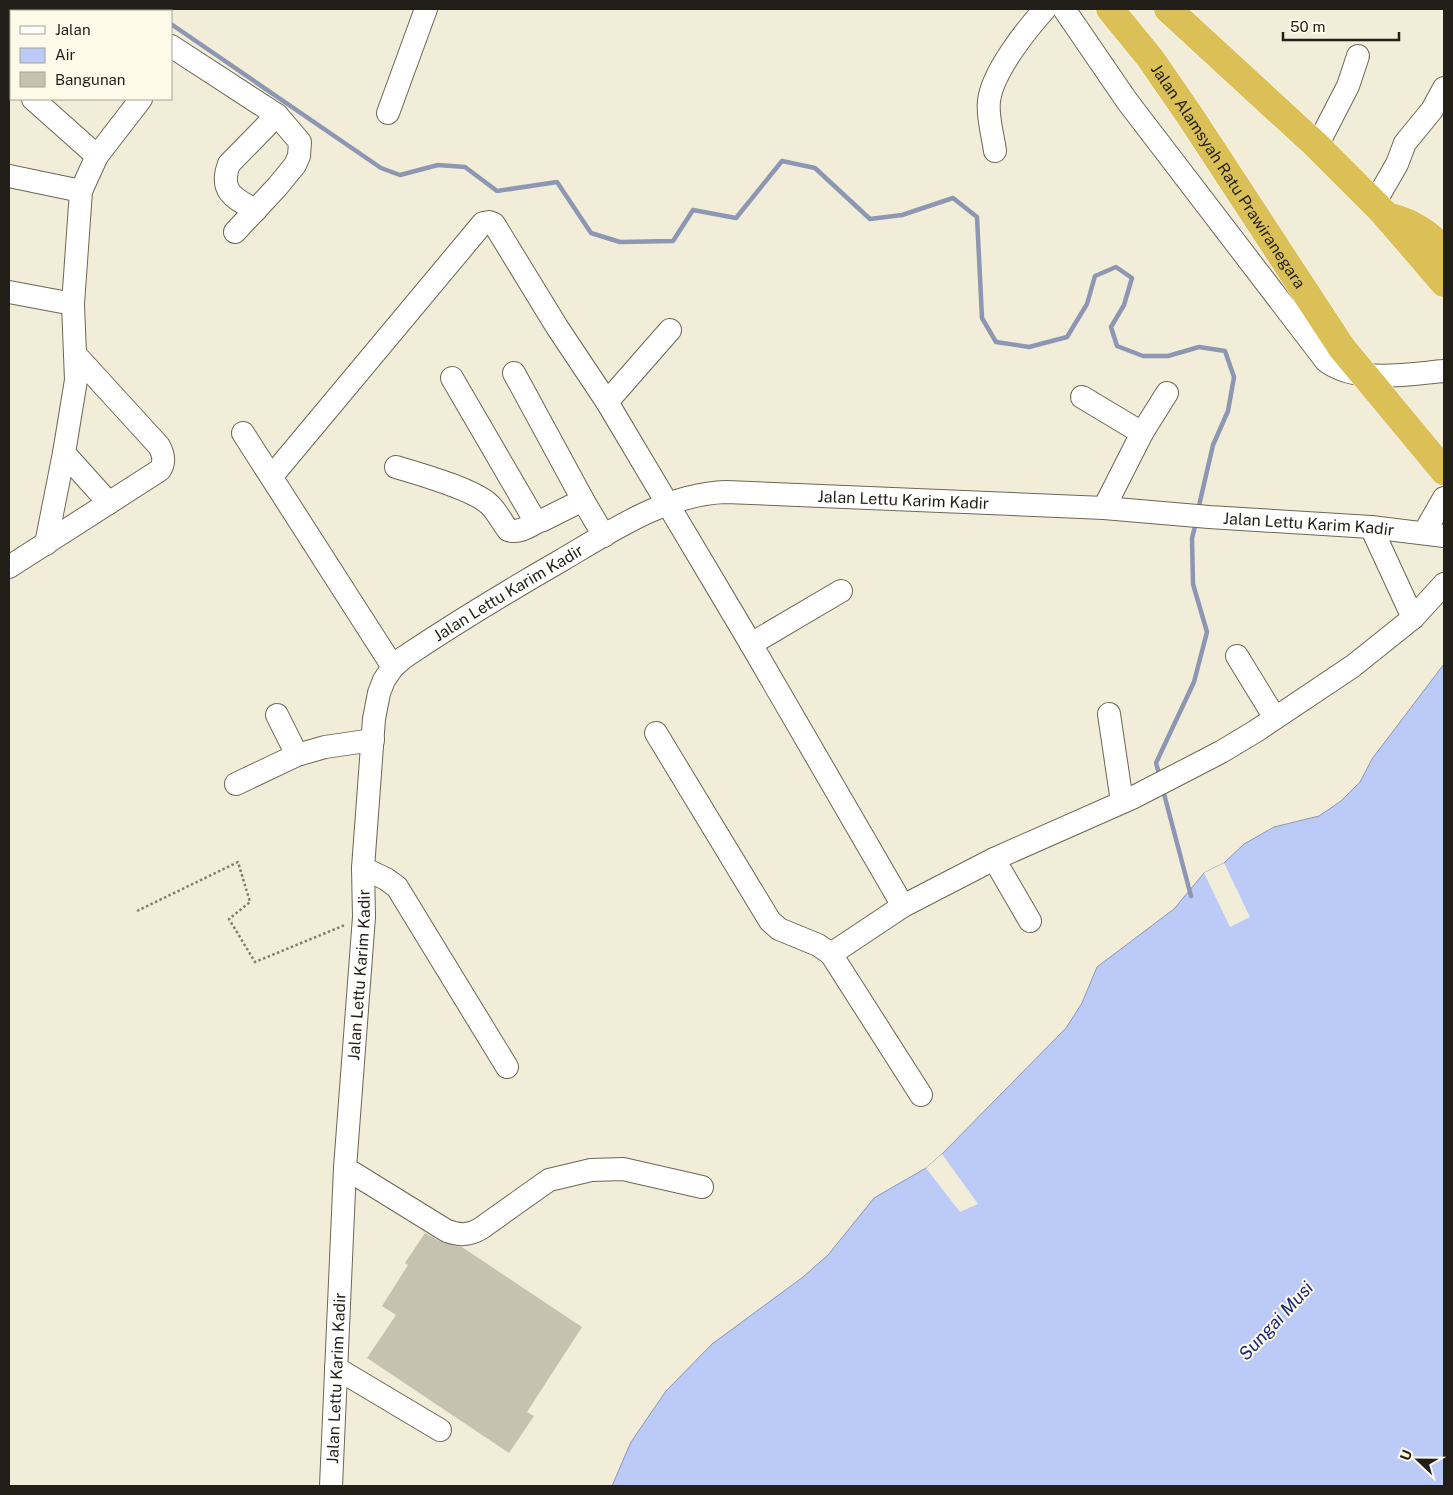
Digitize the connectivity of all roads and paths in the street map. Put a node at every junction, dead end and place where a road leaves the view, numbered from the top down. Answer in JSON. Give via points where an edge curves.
{"nodes":[{"id":1,"x":426,"y":9,"type":"edge"},
{"id":2,"x":1045,"y":9,"type":"edge"},
{"id":3,"x":1064,"y":9,"type":"edge"},
{"id":4,"x":1110,"y":9,"type":"edge"},
{"id":5,"x":1168,"y":9,"type":"edge"},
{"id":6,"x":173,"y":53,"type":"edge"},
{"id":7,"x":1358,"y":56,"type":"dead end"},
{"id":8,"x":1444,"y":88,"type":"edge"},
{"id":9,"x":34,"y":100,"type":"edge"},
{"id":10,"x":140,"y":100,"type":"edge"},
{"id":11,"x":388,"y":113,"type":"dead end"},
{"id":12,"x":277,"y":115,"type":"junction"},
{"id":13,"x":1317,"y":146,"type":"junction"},
{"id":14,"x":996,"y":151,"type":"dead end"},
{"id":15,"x":97,"y":156,"type":"junction"},
{"id":16,"x":9,"y":176,"type":"edge"},
{"id":17,"x":81,"y":191,"type":"junction"},
{"id":18,"x":1380,"y":209,"type":"junction"},
{"id":19,"x":256,"y":210,"type":"junction"},
{"id":20,"x":235,"y":232,"type":"dead end"},
{"id":21,"x":1444,"y":250,"type":"edge"},
{"id":22,"x":1444,"y":283,"type":"edge"},
{"id":23,"x":9,"y":292,"type":"edge"},
{"id":24,"x":73,"y":304,"type":"junction"},
{"id":25,"x":670,"y":330,"type":"dead end"},
{"id":26,"x":75,"y":354,"type":"junction"},
{"id":27,"x":1444,"y":372,"type":"edge"},
{"id":28,"x":514,"y":373,"type":"dead end"},
{"id":29,"x":452,"y":378,"type":"dead end"},
{"id":30,"x":1167,"y":393,"type":"dead end"},
{"id":31,"x":1082,"y":397,"type":"dead end"},
{"id":32,"x":607,"y":402,"type":"junction"},
{"id":33,"x":243,"y":432,"type":"dead end"},
{"id":34,"x":1142,"y":433,"type":"junction"},
{"id":35,"x":64,"y":454,"type":"junction"},
{"id":36,"x":396,"y":467,"type":"dead end"},
{"id":37,"x":1444,"y":471,"type":"edge"},
{"id":38,"x":272,"y":476,"type":"junction"},
{"id":39,"x":1444,"y":498,"type":"edge"},
{"id":40,"x":583,"y":500,"type":"junction"},
{"id":41,"x":109,"y":503,"type":"junction"},
{"id":42,"x":667,"y":503,"type":"junction"},
{"id":43,"x":1104,"y":508,"type":"junction"},
{"id":44,"x":539,"y":521,"type":"junction"},
{"id":45,"x":1371,"y":527,"type":"junction"},
{"id":46,"x":1434,"y":535,"type":"edge"},
{"id":47,"x":604,"y":536,"type":"junction"},
{"id":48,"x":46,"y":544,"type":"junction"},
{"id":49,"x":9,"y":567,"type":"edge"},
{"id":50,"x":1444,"y":584,"type":"edge"},
{"id":51,"x":841,"y":591,"type":"dead end"},
{"id":52,"x":1413,"y":618,"type":"junction"},
{"id":53,"x":751,"y":644,"type":"junction"},
{"id":54,"x":1237,"y":656,"type":"dead end"},
{"id":55,"x":393,"y":667,"type":"junction"},
{"id":56,"x":1109,"y":714,"type":"dead end"},
{"id":57,"x":277,"y":715,"type":"dead end"},
{"id":58,"x":1275,"y":718,"type":"junction"},
{"id":59,"x":656,"y":733,"type":"dead end"},
{"id":60,"x":373,"y":740,"type":"junction"},
{"id":61,"x":297,"y":756,"type":"junction"},
{"id":62,"x":236,"y":784,"type":"dead end"},
{"id":63,"x":1122,"y":802,"type":"junction"},
{"id":64,"x":994,"y":859,"type":"junction"},
{"id":65,"x":363,"y":868,"type":"junction"},
{"id":66,"x":903,"y":906,"type":"junction"},
{"id":67,"x":136,"y":911,"type":"dead end"},
{"id":68,"x":364,"y":917,"type":"junction"},
{"id":69,"x":1030,"y":921,"type":"dead end"},
{"id":70,"x":831,"y":954,"type":"junction"},
{"id":71,"x":507,"y":1067,"type":"dead end"},
{"id":72,"x":921,"y":1095,"type":"dead end"},
{"id":73,"x":345,"y":1168,"type":"junction"},
{"id":74,"x":702,"y":1187,"type":"dead end"},
{"id":75,"x":336,"y":1368,"type":"junction"},
{"id":76,"x":440,"y":1430,"type":"dead end"},
{"id":77,"x":331,"y":1486,"type":"edge"}],
"edges":[{"from":1,"to":11,"type":"street"},
{"from":2,"to":14,"type":"street","via":[[1008,58],[992,90],[989,113]]},
{"from":3,"to":27,"type":"street","via":[[1127,101],[1326,360],[1344,371],[1379,376]]},
{"from":4,"to":37,"type":"highway","name":"Jalan Alamsyah Ratu Prawiranegara","bridge":true,"via":[[1150,58],[1190,116],[1342,348]]},
{"from":5,"to":13,"type":"highway"},
{"from":6,"to":12,"type":"street"},
{"from":7,"to":13,"type":"street","via":[[1344,95]]},
{"from":8,"to":18,"type":"street","via":[[1432,110],[1405,143]]},
{"from":9,"to":15,"type":"street"},
{"from":10,"to":15,"type":"street"},
{"from":12,"to":19,"type":"street","via":[[296,136],[301,149],[295,164]]},
{"from":12,"to":19,"type":"street","via":[[229,164],[226,173],[227,189]]},
{"from":13,"to":18,"type":"highway"},
{"from":15,"to":17,"type":"street"},
{"from":16,"to":17,"type":"street"},
{"from":17,"to":24,"type":"street"},
{"from":18,"to":21,"type":"highway","via":[[1417,227]]},
{"from":18,"to":22,"type":"highway"},
{"from":19,"to":20,"type":"street"},
{"from":23,"to":24,"type":"street"},
{"from":24,"to":26,"type":"street"},
{"from":25,"to":32,"type":"street"},
{"from":26,"to":35,"type":"street","via":[[76,380]]},
{"from":26,"to":41,"type":"street","via":[[163,452],[160,470]]},
{"from":28,"to":40,"type":"street"},
{"from":29,"to":44,"type":"street","via":[[532,517]]},
{"from":30,"to":34,"type":"street"},
{"from":31,"to":34,"type":"street"},
{"from":32,"to":38,"type":"street","via":[[494,224],[483,223]]},
{"from":32,"to":42,"type":"street"},
{"from":33,"to":38,"type":"street"},
{"from":34,"to":43,"type":"street"},
{"from":35,"to":41,"type":"street"},
{"from":35,"to":48,"type":"street"},
{"from":36,"to":44,"type":"street","via":[[483,499],[510,531]]},
{"from":38,"to":55,"type":"street"},
{"from":39,"to":46,"type":"street"},
{"from":40,"to":44,"type":"street"},
{"from":40,"to":47,"type":"street"},
{"from":41,"to":48,"type":"street"},
{"from":42,"to":43,"type":"street","name":"Jalan Lettu Karim Kadir","via":[[726,492]]},
{"from":42,"to":47,"type":"street","name":"Jalan Lettu Karim Kadir"},
{"from":42,"to":53,"type":"street"},
{"from":43,"to":45,"type":"street","name":"Jalan Lettu Karim Kadir"},
{"from":45,"to":46,"type":"street","name":"Jalan Lettu Karim Kadir"},
{"from":45,"to":52,"type":"street"},
{"from":47,"to":55,"type":"street","name":"Jalan Lettu Karim Kadir","via":[[481,606]]},
{"from":48,"to":49,"type":"street"},
{"from":50,"to":52,"type":"street"},
{"from":51,"to":53,"type":"street"},
{"from":52,"to":58,"type":"street","via":[[1353,666]]},
{"from":53,"to":66,"type":"street"},
{"from":54,"to":58,"type":"street"},
{"from":55,"to":60,"type":"street","name":"Jalan Lettu Karim Kadir","via":[[379,693]]},
{"from":56,"to":63,"type":"street"},
{"from":57,"to":61,"type":"street"},
{"from":58,"to":63,"type":"street","via":[[1228,748]]},
{"from":59,"to":70,"type":"street","via":[[770,921],[778,929],[818,945]]},
{"from":60,"to":61,"type":"street","via":[[325,747]]},
{"from":60,"to":65,"type":"street","name":"Jalan Lettu Karim Kadir"},
{"from":61,"to":62,"type":"street"},
{"from":63,"to":64,"type":"street"},
{"from":64,"to":66,"type":"street"},
{"from":64,"to":69,"type":"street"},
{"from":65,"to":68,"type":"street","name":"Jalan Lettu Karim Kadir"},
{"from":65,"to":71,"type":"street","via":[[397,887]]},
{"from":66,"to":70,"type":"street"},
{"from":67,"to":68,"type":"path","via":[[238,862],[250,902],[229,919],[255,962]]},
{"from":68,"to":73,"type":"street","name":"Jalan Lettu Karim Kadir"},
{"from":70,"to":72,"type":"street"},
{"from":73,"to":74,"type":"street","via":[[447,1231],[462,1235],[480,1229],[549,1180],[591,1170],[623,1169]]},
{"from":73,"to":75,"type":"street","name":"Jalan Lettu Karim Kadir"},
{"from":75,"to":76,"type":"street"},
{"from":75,"to":77,"type":"street","name":"Jalan Lettu Karim Kadir"}]}
